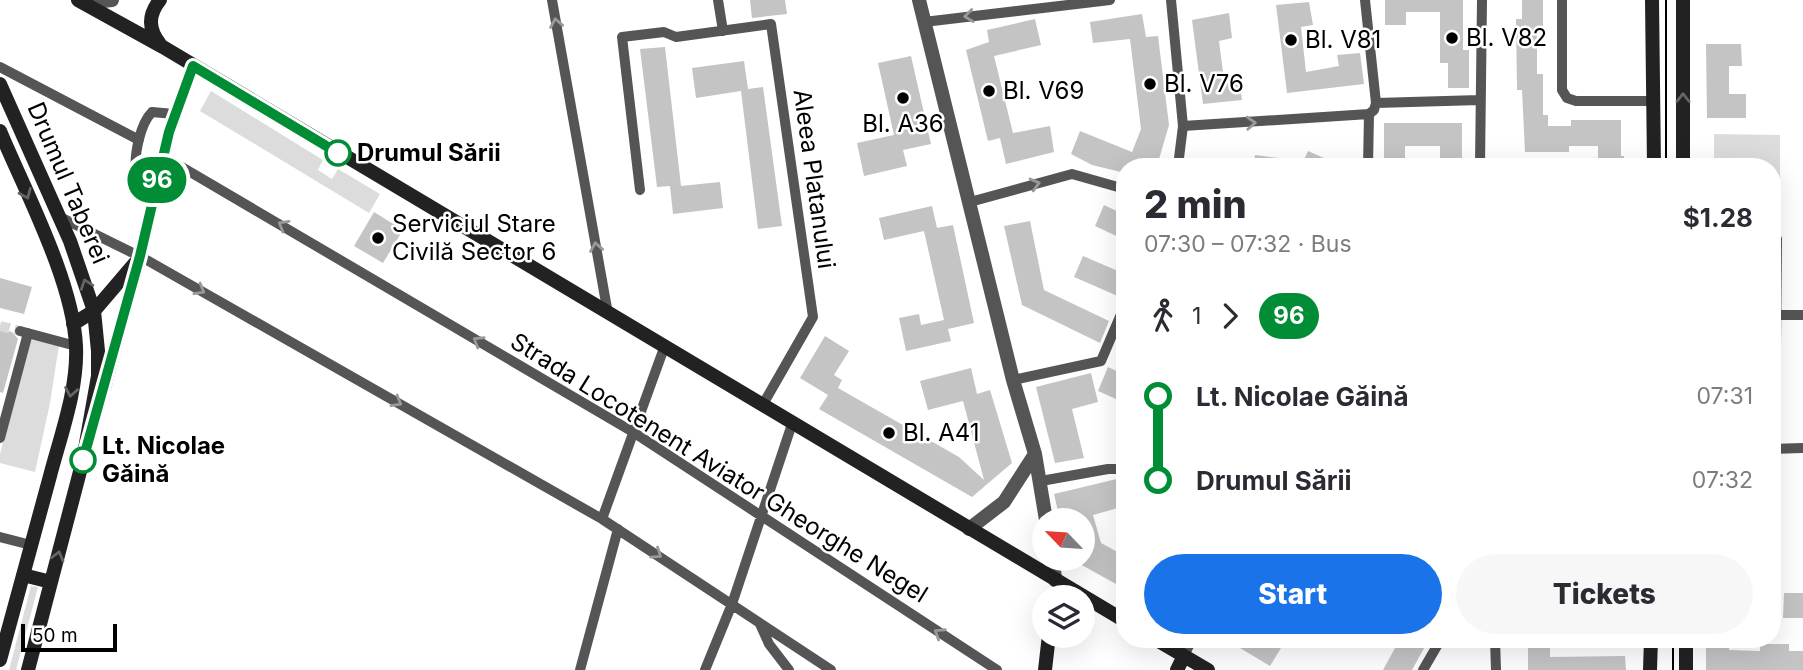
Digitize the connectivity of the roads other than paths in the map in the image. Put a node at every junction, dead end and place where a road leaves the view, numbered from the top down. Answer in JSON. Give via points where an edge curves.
{"nodes":[{"id":1,"x":112,"y":0,"type":"edge"},
{"id":2,"x":160,"y":0,"type":"edge"},
{"id":3,"x":552,"y":0,"type":"edge"},
{"id":4,"x":718,"y":0,"type":"edge"},
{"id":5,"x":919,"y":0,"type":"edge"},
{"id":6,"x":1110,"y":0,"type":"edge"},
{"id":7,"x":1171,"y":0,"type":"edge"},
{"id":8,"x":1365,"y":0,"type":"edge"},
{"id":9,"x":1482,"y":0,"type":"edge"},
{"id":10,"x":1562,"y":0,"type":"edge"},
{"id":11,"x":1652,"y":0,"type":"edge"},
{"id":12,"x":1683,"y":0,"type":"edge"},
{"id":13,"x":81,"y":2,"type":"edge"},
{"id":14,"x":924,"y":22,"type":"junction"},
{"id":15,"x":723,"y":31,"type":"junction"},
{"id":16,"x":163,"y":47,"type":"junction"},
{"id":17,"x":193,"y":66,"type":"junction"},
{"id":18,"x":0,"y":67,"type":"edge"},
{"id":19,"x":0,"y":84,"type":"edge"},
{"id":20,"x":1480,"y":100,"type":"junction"},
{"id":21,"x":1654,"y":101,"type":"junction"},
{"id":22,"x":1376,"y":103,"type":"junction"},
{"id":23,"x":174,"y":114,"type":"junction"},
{"id":24,"x":1369,"y":114,"type":"junction"},
{"id":25,"x":1183,"y":126,"type":"junction"},
{"id":26,"x":0,"y":131,"type":"edge"},
{"id":27,"x":139,"y":140,"type":"junction"},
{"id":28,"x":163,"y":156,"type":"junction"},
{"id":29,"x":1179,"y":158,"type":"edge"},
{"id":30,"x":1368,"y":158,"type":"edge"},
{"id":31,"x":1480,"y":158,"type":"edge"},
{"id":32,"x":1654,"y":158,"type":"edge"},
{"id":33,"x":1683,"y":158,"type":"edge"},
{"id":34,"x":156,"y":183,"type":"junction"},
{"id":35,"x":1116,"y":186,"type":"edge"},
{"id":36,"x":640,"y":190,"type":"dead end"},
{"id":37,"x":970,"y":202,"type":"junction"},
{"id":38,"x":60,"y":216,"type":"junction"},
{"id":39,"x":140,"y":256,"type":"junction"},
{"id":40,"x":94,"y":311,"type":"junction"},
{"id":41,"x":608,"y":314,"type":"junction"},
{"id":42,"x":1781,"y":315,"type":"edge"},
{"id":43,"x":1803,"y":315,"type":"edge"},
{"id":44,"x":73,"y":324,"type":"junction"},
{"id":45,"x":1116,"y":326,"type":"edge"},
{"id":46,"x":76,"y":345,"type":"junction"},
{"id":47,"x":664,"y":348,"type":"junction"},
{"id":48,"x":1013,"y":380,"type":"junction"},
{"id":49,"x":762,"y":406,"type":"junction"},
{"id":50,"x":792,"y":424,"type":"junction"},
{"id":51,"x":633,"y":432,"type":"junction"},
{"id":52,"x":0,"y":438,"type":"edge"},
{"id":53,"x":1803,"y":448,"type":"edge"},
{"id":54,"x":1781,"y":449,"type":"edge"},
{"id":55,"x":1035,"y":454,"type":"junction"},
{"id":56,"x":83,"y":460,"type":"junction"},
{"id":57,"x":1116,"y":469,"type":"edge"},
{"id":58,"x":1041,"y":481,"type":"junction"},
{"id":59,"x":1044,"y":508,"type":"edge"},
{"id":60,"x":761,"y":516,"type":"junction"},
{"id":61,"x":602,"y":519,"type":"junction"},
{"id":62,"x":618,"y":529,"type":"junction"},
{"id":63,"x":969,"y":529,"type":"junction"},
{"id":64,"x":0,"y":537,"type":"edge"},
{"id":65,"x":31,"y":545,"type":"junction"},
{"id":66,"x":1054,"y":571,"type":"edge"},
{"id":67,"x":23,"y":575,"type":"junction"},
{"id":68,"x":1055,"y":580,"type":"junction"},
{"id":69,"x":51,"y":582,"type":"junction"},
{"id":70,"x":1055,"y":585,"type":"edge"},
{"id":71,"x":732,"y":604,"type":"junction"},
{"id":72,"x":1116,"y":616,"type":"edge"},
{"id":73,"x":760,"y":624,"type":"junction"},
{"id":74,"x":1048,"y":648,"type":"edge"},
{"id":75,"x":1170,"y":648,"type":"edge"},
{"id":76,"x":1188,"y":648,"type":"edge"},
{"id":77,"x":1436,"y":648,"type":"edge"},
{"id":78,"x":1495,"y":648,"type":"edge"},
{"id":79,"x":1651,"y":648,"type":"edge"},
{"id":80,"x":1686,"y":648,"type":"edge"},
{"id":81,"x":1184,"y":656,"type":"junction"},
{"id":82,"x":0,"y":660,"type":"edge"},
{"id":83,"x":29,"y":670,"type":"edge"},
{"id":84,"x":580,"y":670,"type":"edge"},
{"id":85,"x":705,"y":670,"type":"edge"},
{"id":86,"x":789,"y":670,"type":"edge"},
{"id":87,"x":831,"y":670,"type":"edge"},
{"id":88,"x":997,"y":670,"type":"edge"},
{"id":89,"x":1045,"y":670,"type":"edge"},
{"id":90,"x":1177,"y":670,"type":"edge"},
{"id":91,"x":1208,"y":670,"type":"edge"},
{"id":92,"x":1423,"y":670,"type":"edge"},
{"id":93,"x":1496,"y":670,"type":"edge"},
{"id":94,"x":1650,"y":670,"type":"edge"},
{"id":95,"x":1686,"y":670,"type":"edge"}],
"edges":[{"from":1,"to":13,"type":"street"},
{"from":2,"to":16,"type":"main road","via":[[151,14],[150,27]]},
{"from":41,"to":3,"type":"street","one_way":true},
{"from":4,"to":15,"type":"street"},
{"from":5,"to":14,"type":"street"},
{"from":6,"to":14,"type":"street","one_way":true},
{"from":7,"to":25,"type":"street"},
{"from":8,"to":22,"type":"street"},
{"from":9,"to":20,"type":"street"},
{"from":10,"to":21,"type":"street","via":[[1562,90],[1567,98]]},
{"from":11,"to":21,"type":"main road"},
{"from":33,"to":12,"type":"main road","one_way":true},
{"from":13,"to":16,"type":"main road"},
{"from":14,"to":37,"type":"street"},
{"from":15,"to":36,"type":"street","name":"Aleea Platanului","via":[[622,37]]},
{"from":15,"to":49,"type":"street","name":"Aleea Platanului","via":[[771,24],[813,317]]},
{"from":16,"to":17,"type":"main road"},
{"from":17,"to":23,"type":"main road"},
{"from":17,"to":41,"type":"main road"},
{"from":18,"to":27,"type":"street"},
{"from":19,"to":38,"type":"main road","name":"Drumul Taberei"},
{"from":20,"to":22,"type":"street"},
{"from":20,"to":31,"type":"street"},
{"from":21,"to":32,"type":"main road"},
{"from":22,"to":24,"type":"street"},
{"from":23,"to":27,"type":"street","via":[[152,112]]},
{"from":23,"to":28,"type":"main road"},
{"from":25,"to":24,"type":"street","one_way":true},
{"from":24,"to":30,"type":"street"},
{"from":25,"to":29,"type":"street"},
{"from":26,"to":44,"type":"main road","name":"Drumul Taberei","one_way":true,"via":[[55,261]]},
{"from":27,"to":34,"type":"street","via":[[136,171],[144,180]]},
{"from":28,"to":34,"type":"main road"},
{"from":51,"to":28,"type":"street","name":"Strada Locotenent Aviator Gheorghe Negel","one_way":true},
{"from":34,"to":39,"type":"main road"},
{"from":37,"to":35,"type":"street","one_way":true,"via":[[1072,174]]},
{"from":37,"to":48,"type":"street"},
{"from":38,"to":39,"type":"street"},
{"from":40,"to":38,"type":"main road","name":"Drumul Taberei","one_way":true},
{"from":39,"to":40,"type":"main road"},
{"from":39,"to":56,"type":"main road"},
{"from":39,"to":61,"type":"street","one_way":true},
{"from":40,"to":44,"type":"main road"},
{"from":40,"to":56,"type":"main road","name":"Drumul Taberei","via":[[99,376]]},
{"from":41,"to":47,"type":"main road"},
{"from":42,"to":43,"type":"street"},
{"from":44,"to":46,"type":"main road","name":"Drumul Taberei"},
{"from":45,"to":48,"type":"street","via":[[1101,361]]},
{"from":46,"to":52,"type":"street","via":[[24,332]]},
{"from":46,"to":65,"type":"main road","name":"Drumul Taberei","one_way":true,"via":[[68,407]]},
{"from":47,"to":49,"type":"main road"},
{"from":47,"to":51,"type":"street"},
{"from":48,"to":55,"type":"street"},
{"from":49,"to":50,"type":"main road"},
{"from":50,"to":60,"type":"street"},
{"from":50,"to":63,"type":"main road"},
{"from":51,"to":60,"type":"street","name":"Strada Locotenent Aviator Gheorghe Negel"},
{"from":51,"to":61,"type":"street"},
{"from":53,"to":54,"type":"street"},
{"from":55,"to":58,"type":"street"},
{"from":55,"to":63,"type":"street","via":[[1004,502]]},
{"from":69,"to":56,"type":"main road","name":"Drumul Taberei","one_way":true},
{"from":57,"to":58,"type":"street"},
{"from":58,"to":59,"type":"street"},
{"from":60,"to":71,"type":"street"},
{"from":88,"to":60,"type":"street","name":"Strada Locotenent Aviator Gheorghe Negel","one_way":true},
{"from":61,"to":62,"type":"street"},
{"from":62,"to":71,"type":"street","one_way":true},
{"from":62,"to":84,"type":"street"},
{"from":63,"to":68,"type":"main road"},
{"from":64,"to":65,"type":"street"},
{"from":65,"to":67,"type":"main road","name":"Drumul Taberei"},
{"from":66,"to":68,"type":"street"},
{"from":67,"to":69,"type":"main road"},
{"from":67,"to":82,"type":"main road","name":"Drumul Taberei"},
{"from":68,"to":70,"type":"main road"},
{"from":68,"to":72,"type":"main road"},
{"from":69,"to":83,"type":"main road","name":"Drumul Taberei"},
{"from":71,"to":73,"type":"street"},
{"from":71,"to":85,"type":"street"},
{"from":73,"to":86,"type":"street"},
{"from":73,"to":87,"type":"street"},
{"from":74,"to":89,"type":"main road"},
{"from":75,"to":81,"type":"main road"},
{"from":76,"to":81,"type":"street"},
{"from":77,"to":92,"type":"street"},
{"from":78,"to":93,"type":"street"},
{"from":79,"to":94,"type":"main road"},
{"from":80,"to":95,"type":"main road"},
{"from":81,"to":90,"type":"main road"},
{"from":81,"to":91,"type":"main road"}]}
